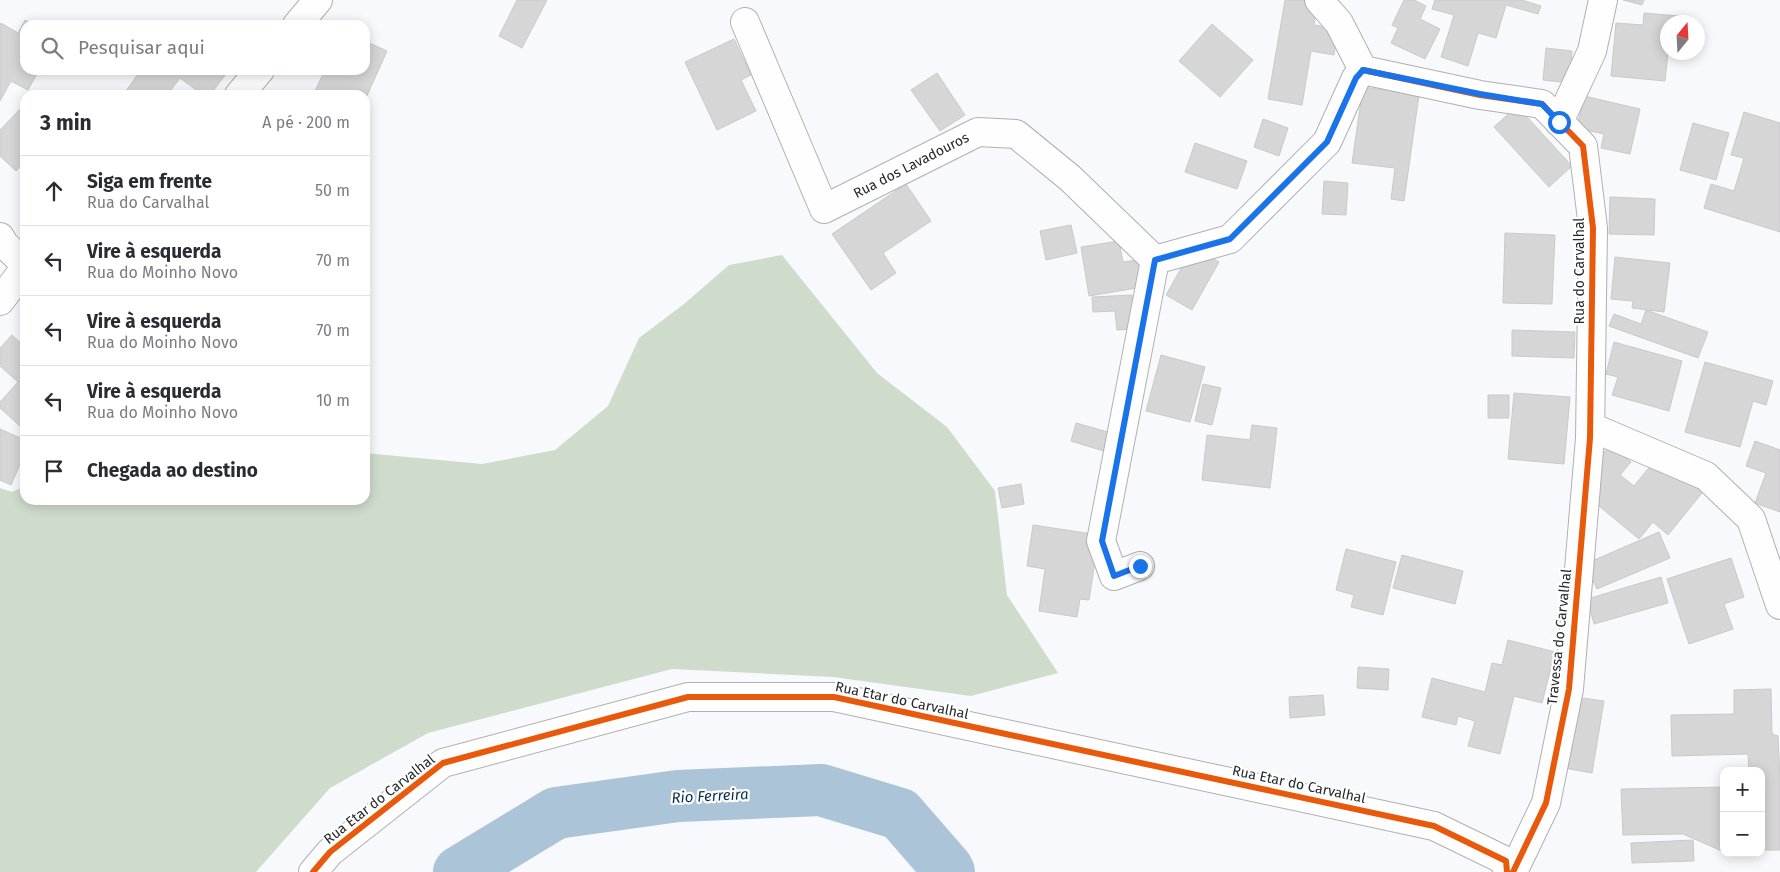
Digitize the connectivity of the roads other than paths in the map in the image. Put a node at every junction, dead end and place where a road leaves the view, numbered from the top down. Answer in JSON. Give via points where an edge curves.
{"nodes":[{"id":1,"x":318,"y":0,"type":"edge"},
{"id":2,"x":1319,"y":0,"type":"edge"},
{"id":3,"x":1603,"y":0,"type":"edge"},
{"id":4,"x":301,"y":20,"type":"edge"},
{"id":5,"x":745,"y":22,"type":"dead end"},
{"id":6,"x":1363,"y":70,"type":"junction"},
{"id":7,"x":256,"y":75,"type":"edge"},
{"id":8,"x":243,"y":90,"type":"edge"},
{"id":9,"x":1559,"y":122,"type":"junction"},
{"id":10,"x":0,"y":237,"type":"edge"},
{"id":11,"x":20,"y":259,"type":"edge"},
{"id":12,"x":1155,"y":260,"type":"junction"},
{"id":13,"x":20,"y":274,"type":"edge"},
{"id":14,"x":0,"y":300,"type":"edge"},
{"id":15,"x":1591,"y":427,"type":"junction"},
{"id":16,"x":1140,"y":566,"type":"dead end"},
{"id":17,"x":1780,"y":605,"type":"edge"},
{"id":18,"x":313,"y":872,"type":"edge"},
{"id":19,"x":1507,"y":872,"type":"edge"},
{"id":20,"x":1513,"y":872,"type":"edge"}],
"edges":[{"from":1,"to":4,"type":"street"},
{"from":2,"to":6,"type":"street","via":[[1339,23]]},
{"from":3,"to":9,"type":"street","via":[[1592,51]]},
{"from":5,"to":12,"type":"street","name":"Rua dos Lavadouros","via":[[824,209],[978,132],[1016,134],[1070,178]]},
{"from":6,"to":9,"type":"street","name":"Rua do Carvalhal","via":[[1542,104]]},
{"from":6,"to":12,"type":"street","via":[[1356,78],[1327,142],[1230,239]]},
{"from":7,"to":8,"type":"street"},
{"from":9,"to":15,"type":"street","name":"Rua do Carvalhal","via":[[1583,146],[1593,228]]},
{"from":10,"to":11,"type":"street"},
{"from":12,"to":16,"type":"street","via":[[1102,541],[1114,576]]},
{"from":13,"to":14,"type":"street"},
{"from":15,"to":17,"type":"street","via":[[1706,476],[1751,519]]},
{"from":15,"to":20,"type":"street","name":"Travessa do Carvalhal","via":[[1569,689],[1546,803]]},
{"from":18,"to":19,"type":"street","name":"Rua Etar do Carvalhal","via":[[330,852],[443,763],[688,697],[834,697],[1434,826],[1506,861]]}]}
